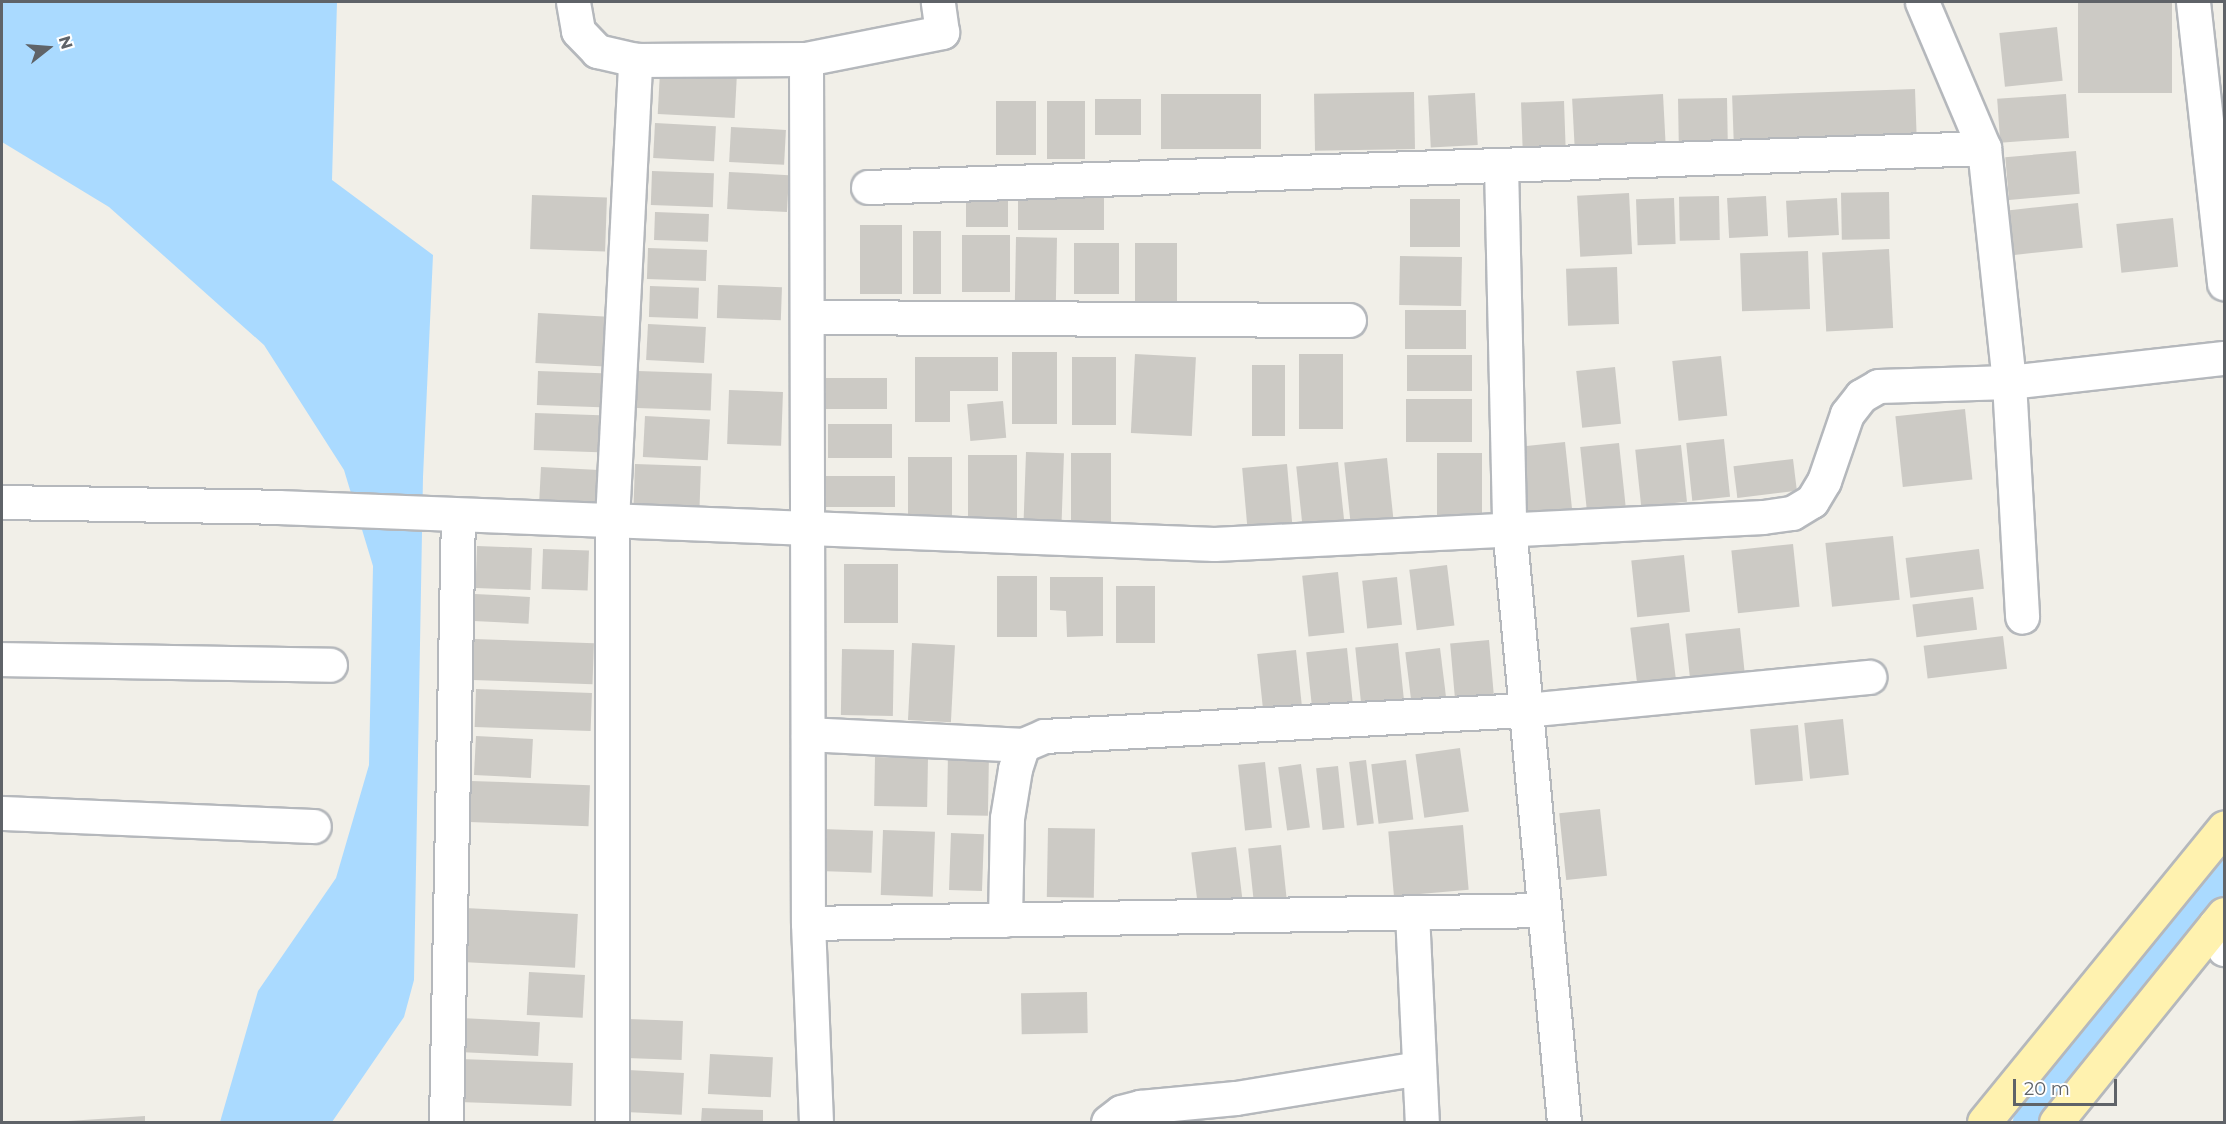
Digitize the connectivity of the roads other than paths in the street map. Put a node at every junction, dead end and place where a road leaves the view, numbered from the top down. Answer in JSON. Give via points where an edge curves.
{"nodes":[{"id":1,"x":573,"y":2,"type":"edge"},
{"id":2,"x":938,"y":2,"type":"edge"},
{"id":3,"x":1922,"y":2,"type":"edge"},
{"id":4,"x":2193,"y":2,"type":"edge"},
{"id":5,"x":806,"y":59,"type":"junction"},
{"id":6,"x":635,"y":60,"type":"junction"},
{"id":7,"x":1984,"y":148,"type":"junction"},
{"id":8,"x":1501,"y":165,"type":"junction"},
{"id":9,"x":868,"y":187,"type":"dead end"},
{"id":10,"x":2224,"y":283,"type":"edge"},
{"id":11,"x":807,"y":317,"type":"junction"},
{"id":12,"x":1349,"y":320,"type":"dead end"},
{"id":13,"x":2224,"y":358,"type":"edge"},
{"id":14,"x":2009,"y":382,"type":"junction"},
{"id":15,"x":2,"y":502,"type":"edge"},
{"id":16,"x":458,"y":515,"type":"junction"},
{"id":17,"x":612,"y":520,"type":"junction"},
{"id":18,"x":1509,"y":527,"type":"junction"},
{"id":19,"x":808,"y":528,"type":"junction"},
{"id":20,"x":2022,"y":617,"type":"dead end"},
{"id":21,"x":2,"y":659,"type":"edge"},
{"id":22,"x":330,"y":665,"type":"dead end"},
{"id":23,"x":1869,"y":677,"type":"dead end"},
{"id":24,"x":1525,"y":710,"type":"junction"},
{"id":25,"x":808,"y":734,"type":"junction"},
{"id":26,"x":1023,"y":745,"type":"junction"},
{"id":27,"x":2,"y":813,"type":"edge"},
{"id":28,"x":314,"y":826,"type":"dead end"},
{"id":29,"x":2224,"y":828,"type":"edge"},
{"id":30,"x":1544,"y":910,"type":"junction"},
{"id":31,"x":1412,"y":913,"type":"junction"},
{"id":32,"x":1005,"y":920,"type":"junction"},
{"id":33,"x":808,"y":923,"type":"junction"},
{"id":34,"x":2222,"y":929,"type":"edge"},
{"id":35,"x":1419,"y":1068,"type":"junction"},
{"id":36,"x":446,"y":1122,"type":"edge"},
{"id":37,"x":612,"y":1122,"type":"edge"},
{"id":38,"x":816,"y":1122,"type":"edge"},
{"id":39,"x":1108,"y":1122,"type":"edge"},
{"id":40,"x":1422,"y":1122,"type":"edge"},
{"id":41,"x":1564,"y":1122,"type":"edge"},
{"id":42,"x":1984,"y":1122,"type":"edge"},
{"id":43,"x":2056,"y":1122,"type":"edge"}],
"edges":[{"from":1,"to":6,"type":"street","via":[[578,31],[597,51]]},
{"from":2,"to":5,"type":"street","via":[[942,32]]},
{"from":3,"to":7,"type":"street"},
{"from":4,"to":10,"type":"street"},
{"from":5,"to":6,"type":"street"},
{"from":5,"to":11,"type":"street"},
{"from":6,"to":17,"type":"street"},
{"from":7,"to":8,"type":"street"},
{"from":7,"to":14,"type":"street"},
{"from":8,"to":9,"type":"street"},
{"from":8,"to":18,"type":"street"},
{"from":11,"to":12,"type":"street"},
{"from":11,"to":19,"type":"street"},
{"from":13,"to":14,"type":"street"},
{"from":14,"to":18,"type":"street","via":[[1901,383],[1878,386],[1861,396],[1847,414],[1824,482],[1812,501],[1792,513]]},
{"from":14,"to":20,"type":"street"},
{"from":15,"to":16,"type":"street"},
{"from":16,"to":17,"type":"street"},
{"from":16,"to":36,"type":"street"},
{"from":17,"to":19,"type":"street"},
{"from":17,"to":37,"type":"street"},
{"from":18,"to":19,"type":"street","via":[[1214,544]]},
{"from":18,"to":24,"type":"street"},
{"from":19,"to":25,"type":"street"},
{"from":21,"to":22,"type":"street"},
{"from":23,"to":24,"type":"street"},
{"from":24,"to":26,"type":"street","via":[[1091,730],[1044,736]]},
{"from":24,"to":30,"type":"street"},
{"from":25,"to":26,"type":"street"},
{"from":25,"to":33,"type":"street"},
{"from":26,"to":32,"type":"street","via":[[1007,818]]},
{"from":27,"to":28,"type":"street"},
{"from":29,"to":42,"type":"main road"},
{"from":30,"to":31,"type":"street"},
{"from":30,"to":41,"type":"street"},
{"from":31,"to":32,"type":"street"},
{"from":31,"to":35,"type":"street"},
{"from":32,"to":33,"type":"street"},
{"from":33,"to":38,"type":"street"},
{"from":34,"to":43,"type":"main road"},
{"from":35,"to":39,"type":"street","via":[[1236,1098],[1140,1107],[1121,1112]]},
{"from":35,"to":40,"type":"street"}]}
